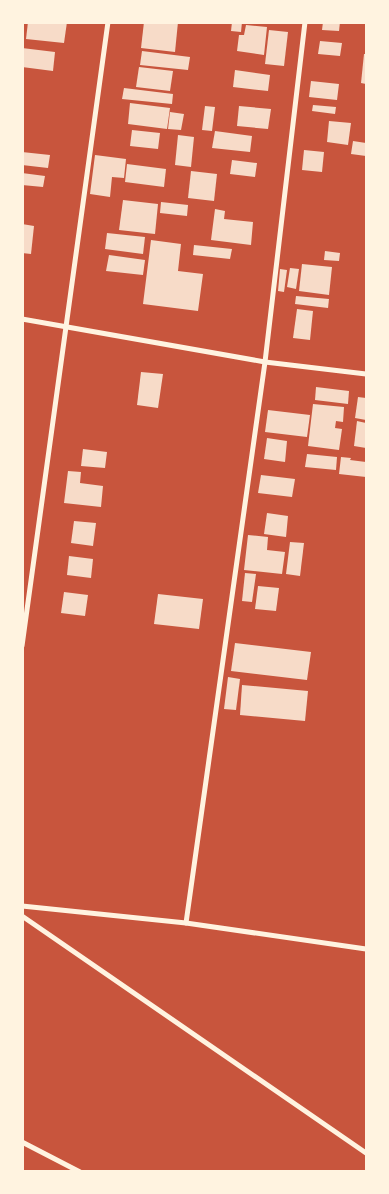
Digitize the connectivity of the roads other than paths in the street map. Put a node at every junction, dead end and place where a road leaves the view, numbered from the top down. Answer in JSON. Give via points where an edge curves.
{"nodes":[{"id":1,"x":108,"y":22,"type":"edge"},
{"id":2,"x":305,"y":22,"type":"edge"},
{"id":3,"x":22,"y":319,"type":"edge"},
{"id":4,"x":67,"y":326,"type":"junction"},
{"id":5,"x":265,"y":362,"type":"junction"},
{"id":6,"x":366,"y":374,"type":"edge"},
{"id":7,"x":22,"y":646,"type":"edge"},
{"id":8,"x":22,"y":906,"type":"edge"},
{"id":9,"x":22,"y":916,"type":"edge"},
{"id":10,"x":186,"y":922,"type":"junction"},
{"id":11,"x":366,"y":947,"type":"edge"},
{"id":12,"x":22,"y":1142,"type":"edge"},
{"id":13,"x":366,"y":1154,"type":"edge"},
{"id":14,"x":80,"y":1172,"type":"edge"}],
"edges":[{"from":1,"to":4,"type":"street"},
{"from":2,"to":5,"type":"street"},
{"from":3,"to":4,"type":"street"},
{"from":4,"to":5,"type":"street"},
{"from":4,"to":7,"type":"street"},
{"from":5,"to":6,"type":"street"},
{"from":5,"to":10,"type":"street"},
{"from":8,"to":10,"type":"street"},
{"from":9,"to":13,"type":"street"},
{"from":10,"to":11,"type":"street"},
{"from":12,"to":14,"type":"street"}]}
